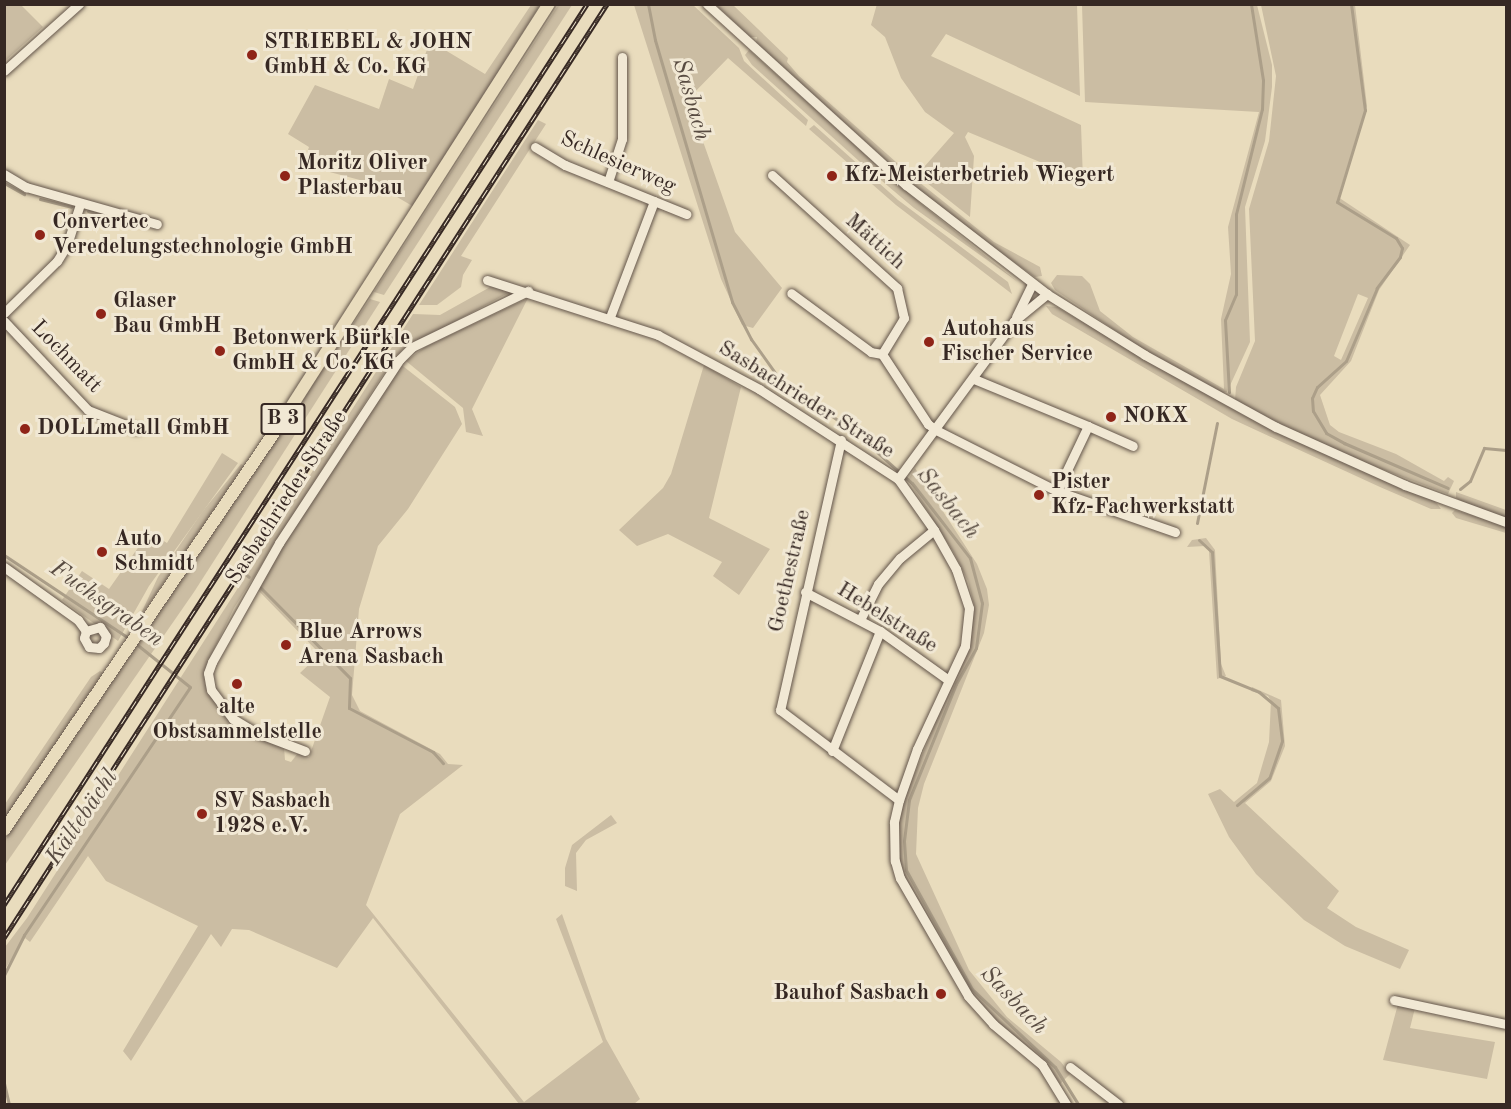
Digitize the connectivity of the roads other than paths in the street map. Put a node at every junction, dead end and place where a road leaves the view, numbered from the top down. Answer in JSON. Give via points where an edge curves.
{"nodes":[{"id":1,"x":79,"y":4,"type":"edge"},
{"id":2,"x":549,"y":4,"type":"edge"},
{"id":3,"x":707,"y":4,"type":"edge"},
{"id":4,"x":622,"y":57,"type":"dead end"},
{"id":5,"x":4,"y":71,"type":"edge"},
{"id":6,"x":535,"y":147,"type":"dead end"},
{"id":7,"x":4,"y":174,"type":"edge"},
{"id":8,"x":772,"y":175,"type":"dead end"},
{"id":9,"x":608,"y":182,"type":"junction"},
{"id":10,"x":654,"y":201,"type":"junction"},
{"id":11,"x":80,"y":204,"type":"junction"},
{"id":12,"x":686,"y":214,"type":"dead end"},
{"id":13,"x":157,"y":224,"type":"dead end"},
{"id":14,"x":487,"y":280,"type":"dead end"},
{"id":15,"x":1032,"y":284,"type":"junction"},
{"id":16,"x":528,"y":291,"type":"junction"},
{"id":17,"x":791,"y":293,"type":"dead end"},
{"id":18,"x":1047,"y":294,"type":"junction"},
{"id":19,"x":4,"y":313,"type":"edge"},
{"id":20,"x":610,"y":317,"type":"junction"},
{"id":21,"x":4,"y":321,"type":"edge"},
{"id":22,"x":1014,"y":321,"type":"junction"},
{"id":23,"x":882,"y":354,"type":"junction"},
{"id":24,"x":974,"y":379,"type":"junction"},
{"id":25,"x":1088,"y":426,"type":"junction"},
{"id":26,"x":136,"y":429,"type":"dead end"},
{"id":27,"x":936,"y":430,"type":"junction"},
{"id":28,"x":841,"y":440,"type":"junction"},
{"id":29,"x":1133,"y":446,"type":"dead end"},
{"id":30,"x":899,"y":478,"type":"junction"},
{"id":31,"x":1057,"y":490,"type":"junction"},
{"id":32,"x":1506,"y":522,"type":"edge"},
{"id":33,"x":934,"y":530,"type":"junction"},
{"id":34,"x":1175,"y":532,"type":"dead end"},
{"id":35,"x":4,"y":567,"type":"edge"},
{"id":36,"x":805,"y":592,"type":"junction"},
{"id":37,"x":860,"y":620,"type":"junction"},
{"id":38,"x":86,"y":631,"type":"dead end"},
{"id":39,"x":880,"y":631,"type":"junction"},
{"id":40,"x":947,"y":680,"type":"junction"},
{"id":41,"x":306,"y":751,"type":"dead end"},
{"id":42,"x":832,"y":751,"type":"junction"},
{"id":43,"x":899,"y":800,"type":"junction"},
{"id":44,"x":4,"y":830,"type":"edge"},
{"id":45,"x":1394,"y":1000,"type":"dead end"},
{"id":46,"x":1506,"y":1024,"type":"edge"},
{"id":47,"x":1070,"y":1067,"type":"dead end"},
{"id":48,"x":1066,"y":1104,"type":"edge"},
{"id":49,"x":1118,"y":1104,"type":"edge"}],
"edges":[{"from":1,"to":5,"type":"street"},
{"from":2,"to":44,"type":"main road","number":"B 3","via":[[286,415]]},
{"from":3,"to":15,"type":"street","via":[[906,185]]},
{"from":4,"to":9,"type":"street","via":[[622,139]]},
{"from":6,"to":9,"type":"street","name":"Schlesierweg","via":[[565,165]]},
{"from":7,"to":11,"type":"street","via":[[26,187]]},
{"from":8,"to":23,"type":"street","name":"Mättich","via":[[897,288],[904,318]]},
{"from":9,"to":10,"type":"street","name":"Schlesierweg"},
{"from":10,"to":12,"type":"street","name":"Schlesierweg"},
{"from":10,"to":20,"type":"street"},
{"from":11,"to":13,"type":"street"},
{"from":11,"to":19,"type":"street","via":[[67,245],[57,261]]},
{"from":14,"to":16,"type":"street","name":"Sasbachrieder Straße"},
{"from":15,"to":18,"type":"street"},
{"from":15,"to":22,"type":"street"},
{"from":16,"to":20,"type":"street","name":"Sasbachrieder Straße"},
{"from":16,"to":41,"type":"street","name":"Sasbachrieder Straße","via":[[412,347],[400,359],[279,543],[212,662],[208,673],[211,690],[233,719],[255,732]]},
{"from":17,"to":23,"type":"street","via":[[872,352]]},
{"from":18,"to":22,"type":"street"},
{"from":18,"to":32,"type":"street","via":[[1145,356],[1276,427],[1405,485]]},
{"from":20,"to":28,"type":"street","name":"Sasbachrieder Straße","via":[[658,335],[759,389]]},
{"from":21,"to":26,"type":"street","name":"Lochmatt","via":[[88,410]]},
{"from":22,"to":24,"type":"street"},
{"from":23,"to":27,"type":"street","via":[[928,424]]},
{"from":24,"to":25,"type":"street"},
{"from":24,"to":27,"type":"street"},
{"from":25,"to":29,"type":"street"},
{"from":25,"to":31,"type":"street"},
{"from":27,"to":30,"type":"street"},
{"from":27,"to":31,"type":"street"},
{"from":28,"to":30,"type":"street","name":"Sasbachrieder Straße"},
{"from":28,"to":36,"type":"street","name":"Goethestraße"},
{"from":30,"to":33,"type":"street","name":"Sasbachrieder Straße"},
{"from":31,"to":34,"type":"street"},
{"from":33,"to":37,"type":"street","via":[[900,558],[878,584]]},
{"from":33,"to":40,"type":"street","name":"Sasbachrieder Straße","via":[[956,569],[969,608],[965,646]]},
{"from":35,"to":38,"type":"street","via":[[78,620]]},
{"from":36,"to":37,"type":"street","name":"Hebelstraße"},
{"from":36,"to":42,"type":"street","name":"Goethestraße","via":[[780,710]]},
{"from":37,"to":39,"type":"street","name":"Hebelstraße"},
{"from":39,"to":40,"type":"street","name":"Hebelstraße"},
{"from":39,"to":42,"type":"street"},
{"from":40,"to":43,"type":"street","name":"Sasbachrieder Straße"},
{"from":42,"to":43,"type":"street"},
{"from":43,"to":48,"type":"street","name":"Sasbachrieder Straße","via":[[894,822],[895,861],[932,935],[968,996],[993,1024],[1041,1065]]},
{"from":45,"to":46,"type":"street"},
{"from":47,"to":49,"type":"street"}]}
